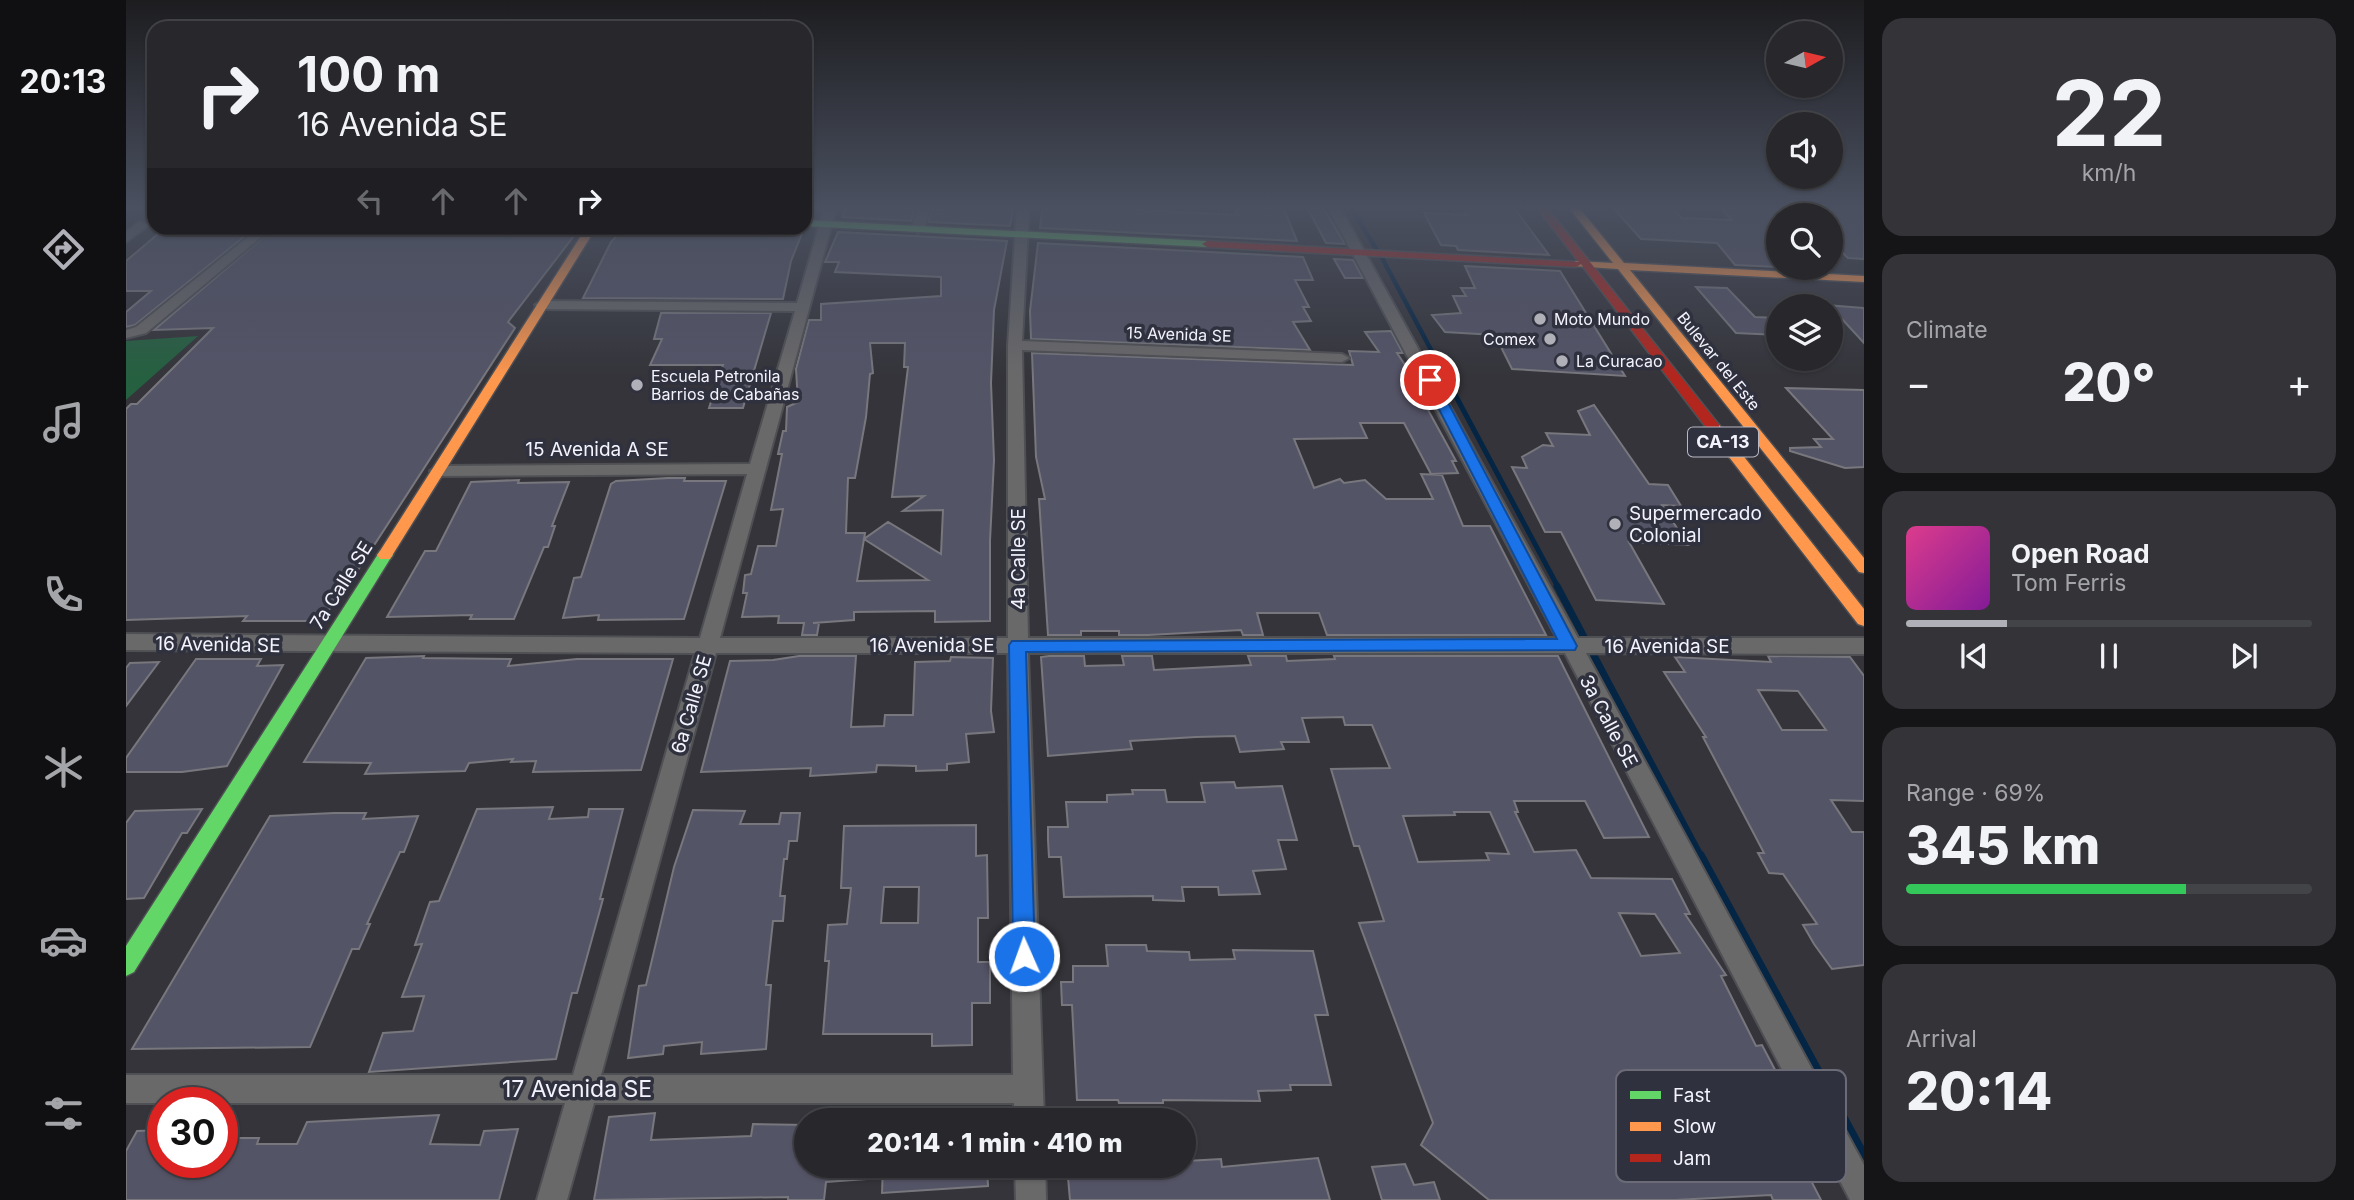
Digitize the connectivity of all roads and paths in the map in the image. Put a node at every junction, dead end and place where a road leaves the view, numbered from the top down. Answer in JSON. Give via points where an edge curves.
{"nodes":[{"id":1,"x":221,"y":265,"type":"edge"},
{"id":2,"x":567,"y":265,"type":"edge"},
{"id":3,"x":811,"y":265,"type":"edge"},
{"id":4,"x":1019,"y":265,"type":"edge"},
{"id":5,"x":1365,"y":265,"type":"edge"},
{"id":6,"x":1585,"y":265,"type":"edge"},
{"id":7,"x":1620,"y":265,"type":"edge"},
{"id":8,"x":1635,"y":265,"type":"edge"},
{"id":9,"x":1864,"y":279,"type":"edge"},
{"id":10,"x":542,"y":305,"type":"junction"},
{"id":11,"x":803,"y":307,"type":"junction"},
{"id":12,"x":126,"y":334,"type":"edge"},
{"id":13,"x":1015,"y":345,"type":"junction"},
{"id":14,"x":1342,"y":358,"type":"dead end"},
{"id":15,"x":757,"y":469,"type":"junction"},
{"id":16,"x":438,"y":471,"type":"junction"},
{"id":17,"x":1864,"y":568,"type":"edge"},
{"id":18,"x":1864,"y":620,"type":"edge"},
{"id":19,"x":126,"y":642,"type":"edge"},
{"id":20,"x":327,"y":645,"type":"junction"},
{"id":21,"x":1018,"y":645,"type":"junction"},
{"id":22,"x":708,"y":646,"type":"junction"},
{"id":23,"x":1569,"y":646,"type":"junction"},
{"id":24,"x":1864,"y":646,"type":"edge"},
{"id":25,"x":126,"y":965,"type":"edge"},
{"id":26,"x":1796,"y":1070,"type":"edge"},
{"id":27,"x":126,"y":1089,"type":"edge"},
{"id":28,"x":583,"y":1089,"type":"junction"},
{"id":29,"x":1028,"y":1089,"type":"junction"},
{"id":30,"x":1029,"y":1108,"type":"edge"},
{"id":31,"x":1846,"y":1162,"type":"edge"},
{"id":32,"x":1030,"y":1178,"type":"edge"},
{"id":33,"x":1864,"y":1196,"type":"edge"},
{"id":34,"x":552,"y":1200,"type":"edge"},
{"id":35,"x":1031,"y":1200,"type":"edge"}],
"edges":[{"from":1,"to":12,"type":"street","via":[[141,330]]},
{"from":2,"to":10,"type":"main road","name":"7a Calle SE"},
{"from":3,"to":11,"type":"street","name":"6a Calle SE"},
{"from":4,"to":13,"type":"street","name":"4a Calle SE"},
{"from":5,"to":23,"type":"street","name":"3a Calle SE"},
{"from":6,"to":18,"type":"main road","number":"CA-13"},
{"from":7,"to":17,"type":"main road","name":"Bulevar del Este","number":"CA-13"},
{"from":8,"to":9,"type":"main road"},
{"from":10,"to":11,"type":"street"},
{"from":10,"to":16,"type":"main road","name":"7a Calle SE"},
{"from":11,"to":15,"type":"street","name":"6a Calle SE"},
{"from":13,"to":14,"type":"street","name":"15 Avenida SE"},
{"from":13,"to":21,"type":"street","name":"4a Calle SE"},
{"from":15,"to":16,"type":"street","name":"15 Avenida A SE"},
{"from":15,"to":22,"type":"street","name":"6a Calle SE"},
{"from":16,"to":20,"type":"main road","name":"7a Calle SE"},
{"from":19,"to":20,"type":"street","name":"16 Avenida SE"},
{"from":20,"to":22,"type":"street","name":"16 Avenida SE"},
{"from":20,"to":25,"type":"main road","name":"7a Calle SE"},
{"from":21,"to":22,"type":"street","name":"16 Avenida SE"},
{"from":21,"to":23,"type":"street","name":"16 Avenida SE"},
{"from":21,"to":29,"type":"street","name":"4a Calle SE"},
{"from":22,"to":28,"type":"street","name":"6a Calle SE"},
{"from":23,"to":24,"type":"street","name":"16 Avenida SE"},
{"from":23,"to":26,"type":"street","name":"3a Calle SE"},
{"from":27,"to":28,"type":"street","name":"17 Avenida SE"},
{"from":28,"to":29,"type":"street","name":"17 Avenida SE"},
{"from":28,"to":34,"type":"street","name":"6a Calle SE"},
{"from":29,"to":30,"type":"street","name":"4a Calle SE"},
{"from":31,"to":33,"type":"street","name":"3a Calle SE"},
{"from":32,"to":35,"type":"street"}]}
